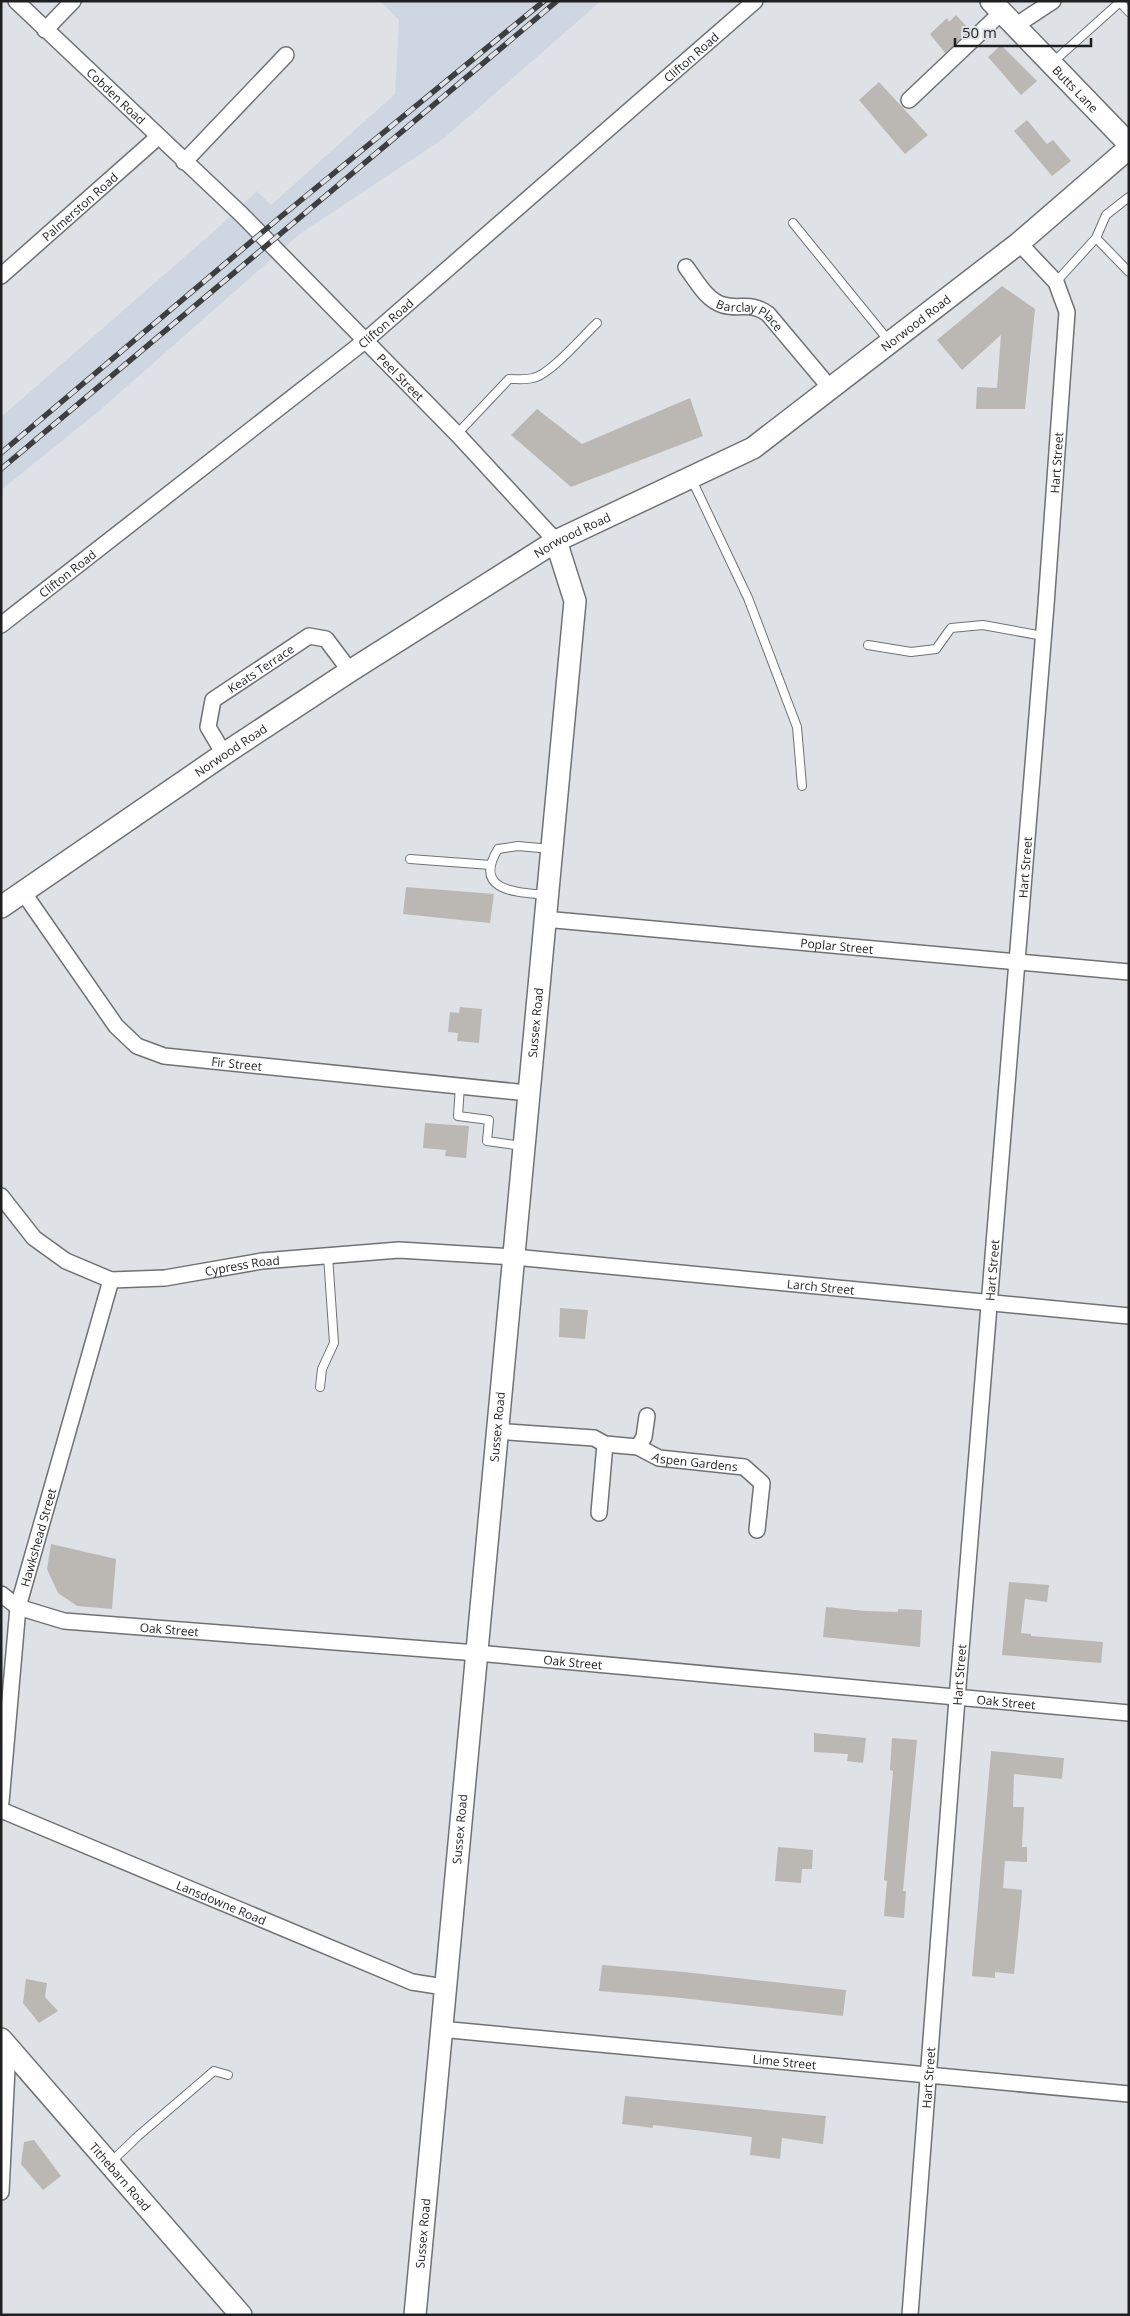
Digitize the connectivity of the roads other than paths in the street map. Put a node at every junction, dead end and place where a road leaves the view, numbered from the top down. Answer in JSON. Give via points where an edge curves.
{"nodes":[{"id":1,"x":16,"y":1,"type":"edge"},
{"id":2,"x":73,"y":1,"type":"edge"},
{"id":3,"x":755,"y":1,"type":"edge"},
{"id":4,"x":1053,"y":1,"type":"edge"},
{"id":5,"x":1129,"y":12,"type":"edge"},
{"id":6,"x":1002,"y":13,"type":"edge"},
{"id":7,"x":45,"y":30,"type":"junction"},
{"id":8,"x":286,"y":55,"type":"dead end"},
{"id":9,"x":1052,"y":64,"type":"junction"},
{"id":10,"x":909,"y":100,"type":"dead end"},
{"id":11,"x":158,"y":137,"type":"junction"},
{"id":12,"x":1128,"y":150,"type":"edge"},
{"id":13,"x":184,"y":162,"type":"junction"},
{"id":14,"x":1129,"y":197,"type":"edge"},
{"id":15,"x":242,"y":214,"type":"joint"},
{"id":16,"x":793,"y":223,"type":"dead end"},
{"id":17,"x":1096,"y":238,"type":"junction"},
{"id":18,"x":1019,"y":243,"type":"junction"},
{"id":19,"x":686,"y":267,"type":"dead end"},
{"id":20,"x":1129,"y":272,"type":"edge"},
{"id":21,"x":1,"y":276,"type":"edge"},
{"id":22,"x":1056,"y":282,"type":"junction"},
{"id":23,"x":597,"y":323,"type":"dead end"},
{"id":24,"x":366,"y":340,"type":"junction"},
{"id":25,"x":891,"y":342,"type":"junction"},
{"id":26,"x":831,"y":389,"type":"junction"},
{"id":27,"x":457,"y":434,"type":"junction"},
{"id":28,"x":691,"y":478,"type":"junction"},
{"id":29,"x":556,"y":541,"type":"junction"},
{"id":30,"x":1,"y":625,"type":"edge"},
{"id":31,"x":1043,"y":636,"type":"junction"},
{"id":32,"x":868,"y":645,"type":"dead end"},
{"id":33,"x":350,"y":671,"type":"junction"},
{"id":34,"x":224,"y":754,"type":"junction"},
{"id":35,"x":802,"y":786,"type":"dead end"},
{"id":36,"x":551,"y":849,"type":"junction"},
{"id":37,"x":410,"y":859,"type":"dead end"},
{"id":38,"x":491,"y":865,"type":"junction"},
{"id":39,"x":23,"y":892,"type":"junction"},
{"id":40,"x":546,"y":895,"type":"junction"},
{"id":41,"x":1,"y":907,"type":"edge"},
{"id":42,"x":544,"y":919,"type":"junction"},
{"id":43,"x":1015,"y":961,"type":"junction"},
{"id":44,"x":1129,"y":972,"type":"edge"},
{"id":45,"x":460,"y":1086,"type":"junction"},
{"id":46,"x":528,"y":1093,"type":"junction"},
{"id":47,"x":524,"y":1146,"type":"junction"},
{"id":48,"x":1,"y":1196,"type":"edge"},
{"id":49,"x":328,"y":1256,"type":"junction"},
{"id":50,"x":514,"y":1257,"type":"junction"},
{"id":51,"x":111,"y":1280,"type":"junction"},
{"id":52,"x":989,"y":1303,"type":"junction"},
{"id":53,"x":1129,"y":1316,"type":"edge"},
{"id":54,"x":320,"y":1387,"type":"dead end"},
{"id":55,"x":647,"y":1416,"type":"dead end"},
{"id":56,"x":495,"y":1431,"type":"junction"},
{"id":57,"x":605,"y":1444,"type":"junction"},
{"id":58,"x":638,"y":1447,"type":"junction"},
{"id":59,"x":599,"y":1514,"type":"dead end"},
{"id":60,"x":757,"y":1530,"type":"dead end"},
{"id":61,"x":1,"y":1594,"type":"edge"},
{"id":62,"x":18,"y":1607,"type":"junction"},
{"id":63,"x":477,"y":1653,"type":"junction"},
{"id":64,"x":957,"y":1699,"type":"junction"},
{"id":65,"x":1129,"y":1713,"type":"edge"},
{"id":66,"x":1,"y":1802,"type":"edge"},
{"id":67,"x":1,"y":1810,"type":"edge"},
{"id":68,"x":444,"y":1987,"type":"junction"},
{"id":69,"x":440,"y":2029,"type":"junction"},
{"id":70,"x":5,"y":2043,"type":"edge"},
{"id":71,"x":228,"y":2075,"type":"dead end"},
{"id":72,"x":930,"y":2075,"type":"junction"},
{"id":73,"x":1129,"y":2094,"type":"edge"},
{"id":74,"x":110,"y":2163,"type":"junction"},
{"id":75,"x":1,"y":2192,"type":"edge"},
{"id":76,"x":241,"y":2315,"type":"edge"},
{"id":77,"x":415,"y":2315,"type":"edge"},
{"id":78,"x":910,"y":2315,"type":"edge"}],
"edges":[{"from":1,"to":7,"type":"street","name":"Cobden Road"},
{"from":2,"to":7,"type":"street"},
{"from":3,"to":24,"type":"street","name":"Clifton Road"},
{"from":4,"to":6,"type":"street"},
{"from":5,"to":9,"type":"lane","via":[[1120,2]]},
{"from":6,"to":9,"type":"street","name":"Butts Lane"},
{"from":6,"to":10,"type":"street"},
{"from":7,"to":11,"type":"street","name":"Cobden Road"},
{"from":8,"to":13,"type":"street"},
{"from":9,"to":12,"type":"street","name":"Butts Lane"},
{"from":11,"to":13,"type":"street","name":"Cobden Road"},
{"from":11,"to":21,"type":"street","name":"Palmerston Road"},
{"from":12,"to":18,"type":"street","name":"Norwood Road"},
{"from":13,"to":15,"type":"street","name":"Cobden Road"},
{"from":14,"to":17,"type":"lane","via":[[1106,214]]},
{"from":15,"to":24,"type":"street","name":"Peel Street"},
{"from":16,"to":25,"type":"lane"},
{"from":17,"to":20,"type":"lane"},
{"from":17,"to":22,"type":"lane"},
{"from":18,"to":22,"type":"street","name":"Hart Street"},
{"from":18,"to":25,"type":"street","name":"Norwood Road"},
{"from":19,"to":26,"type":"street","name":"Barclay Place","via":[[715,302],[754,306],[768,314]]},
{"from":22,"to":31,"type":"street","name":"Hart Street","via":[[1067,312]]},
{"from":23,"to":27,"type":"lane","via":[[556,365],[534,378],[509,379]]},
{"from":24,"to":27,"type":"street","name":"Peel Street"},
{"from":24,"to":30,"type":"street","name":"Clifton Road"},
{"from":25,"to":26,"type":"street","name":"Norwood Road"},
{"from":26,"to":28,"type":"street","name":"Norwood Road","via":[[753,448]]},
{"from":27,"to":29,"type":"street","name":"Peel Street"},
{"from":28,"to":29,"type":"street","name":"Norwood Road"},
{"from":28,"to":35,"type":"lane","via":[[748,598],[797,727]]},
{"from":29,"to":33,"type":"street","name":"Norwood Road"},
{"from":29,"to":36,"type":"street","name":"Sussex Road","via":[[575,601]]},
{"from":31,"to":32,"type":"lane","via":[[983,625],[951,628],[936,648],[911,652]]},
{"from":31,"to":43,"type":"street","name":"Hart Street"},
{"from":33,"to":34,"type":"street","name":"Norwood Road"},
{"from":33,"to":34,"type":"street","name":"Keats Terrace","via":[[326,639],[310,636],[213,700],[208,727]]},
{"from":34,"to":39,"type":"street","name":"Norwood Road"},
{"from":36,"to":38,"type":"lane","via":[[506,846],[498,849]]},
{"from":36,"to":40,"type":"street","name":"Sussex Road"},
{"from":37,"to":38,"type":"lane"},
{"from":38,"to":40,"type":"lane","via":[[495,880],[505,890]]},
{"from":39,"to":41,"type":"street","name":"Norwood Road"},
{"from":39,"to":45,"type":"street","name":"Fir Street","via":[[116,1026],[137,1046],[164,1056]]},
{"from":40,"to":42,"type":"street","name":"Sussex Road"},
{"from":42,"to":43,"type":"street","name":"Poplar Street"},
{"from":42,"to":46,"type":"street","name":"Sussex Road"},
{"from":43,"to":44,"type":"street","name":"Poplar Street"},
{"from":43,"to":52,"type":"street","name":"Hart Street"},
{"from":45,"to":46,"type":"street","name":"Fir Street"},
{"from":45,"to":47,"type":"lane","via":[[458,1116],[489,1120],[487,1141]]},
{"from":46,"to":47,"type":"street","name":"Sussex Road"},
{"from":47,"to":50,"type":"street","name":"Sussex Road"},
{"from":48,"to":51,"type":"street","name":"Cypress Road","via":[[34,1238],[66,1261]]},
{"from":49,"to":50,"type":"street","name":"Cypress Road","via":[[399,1250]]},
{"from":49,"to":51,"type":"street","name":"Cypress Road","via":[[262,1261],[165,1278]]},
{"from":49,"to":54,"type":"lane","via":[[334,1343],[322,1369]]},
{"from":50,"to":52,"type":"street","name":"Larch Street"},
{"from":50,"to":56,"type":"street","name":"Sussex Road"},
{"from":51,"to":62,"type":"street","name":"Hawkshead Street"},
{"from":52,"to":53,"type":"street","name":"Larch Street"},
{"from":52,"to":64,"type":"street","name":"Hart Street"},
{"from":55,"to":58,"type":"street","name":"Aspen Gardens","via":[[644,1437]]},
{"from":56,"to":57,"type":"street","name":"Aspen Gardens","via":[[594,1438]]},
{"from":56,"to":63,"type":"street","name":"Sussex Road"},
{"from":57,"to":58,"type":"street","name":"Aspen Gardens"},
{"from":57,"to":59,"type":"street"},
{"from":58,"to":60,"type":"street","name":"Aspen Gardens","via":[[658,1458],[744,1467],[762,1483]]},
{"from":61,"to":62,"type":"street","name":"Oak Street"},
{"from":62,"to":63,"type":"street","name":"Oak Street","via":[[64,1622]]},
{"from":62,"to":66,"type":"street","name":"Hawkshead Street"},
{"from":63,"to":64,"type":"street","name":"Oak Street"},
{"from":63,"to":68,"type":"street","name":"Sussex Road"},
{"from":64,"to":65,"type":"street","name":"Oak Street"},
{"from":64,"to":72,"type":"street","name":"Hart Street"},
{"from":67,"to":68,"type":"street","name":"Lansdowne Road","via":[[412,1982]]},
{"from":68,"to":69,"type":"street","name":"Sussex Road"},
{"from":69,"to":72,"type":"street","name":"Lime Street"},
{"from":69,"to":77,"type":"street","name":"Sussex Road"},
{"from":70,"to":74,"type":"street","name":"Tithebarn Road"},
{"from":70,"to":75,"type":"street"},
{"from":71,"to":74,"type":"lane","via":[[214,2071]]},
{"from":72,"to":73,"type":"street","name":"Lime Street"},
{"from":72,"to":78,"type":"street","name":"Hart Street"},
{"from":74,"to":76,"type":"street","name":"Tithebarn Road"}]}
